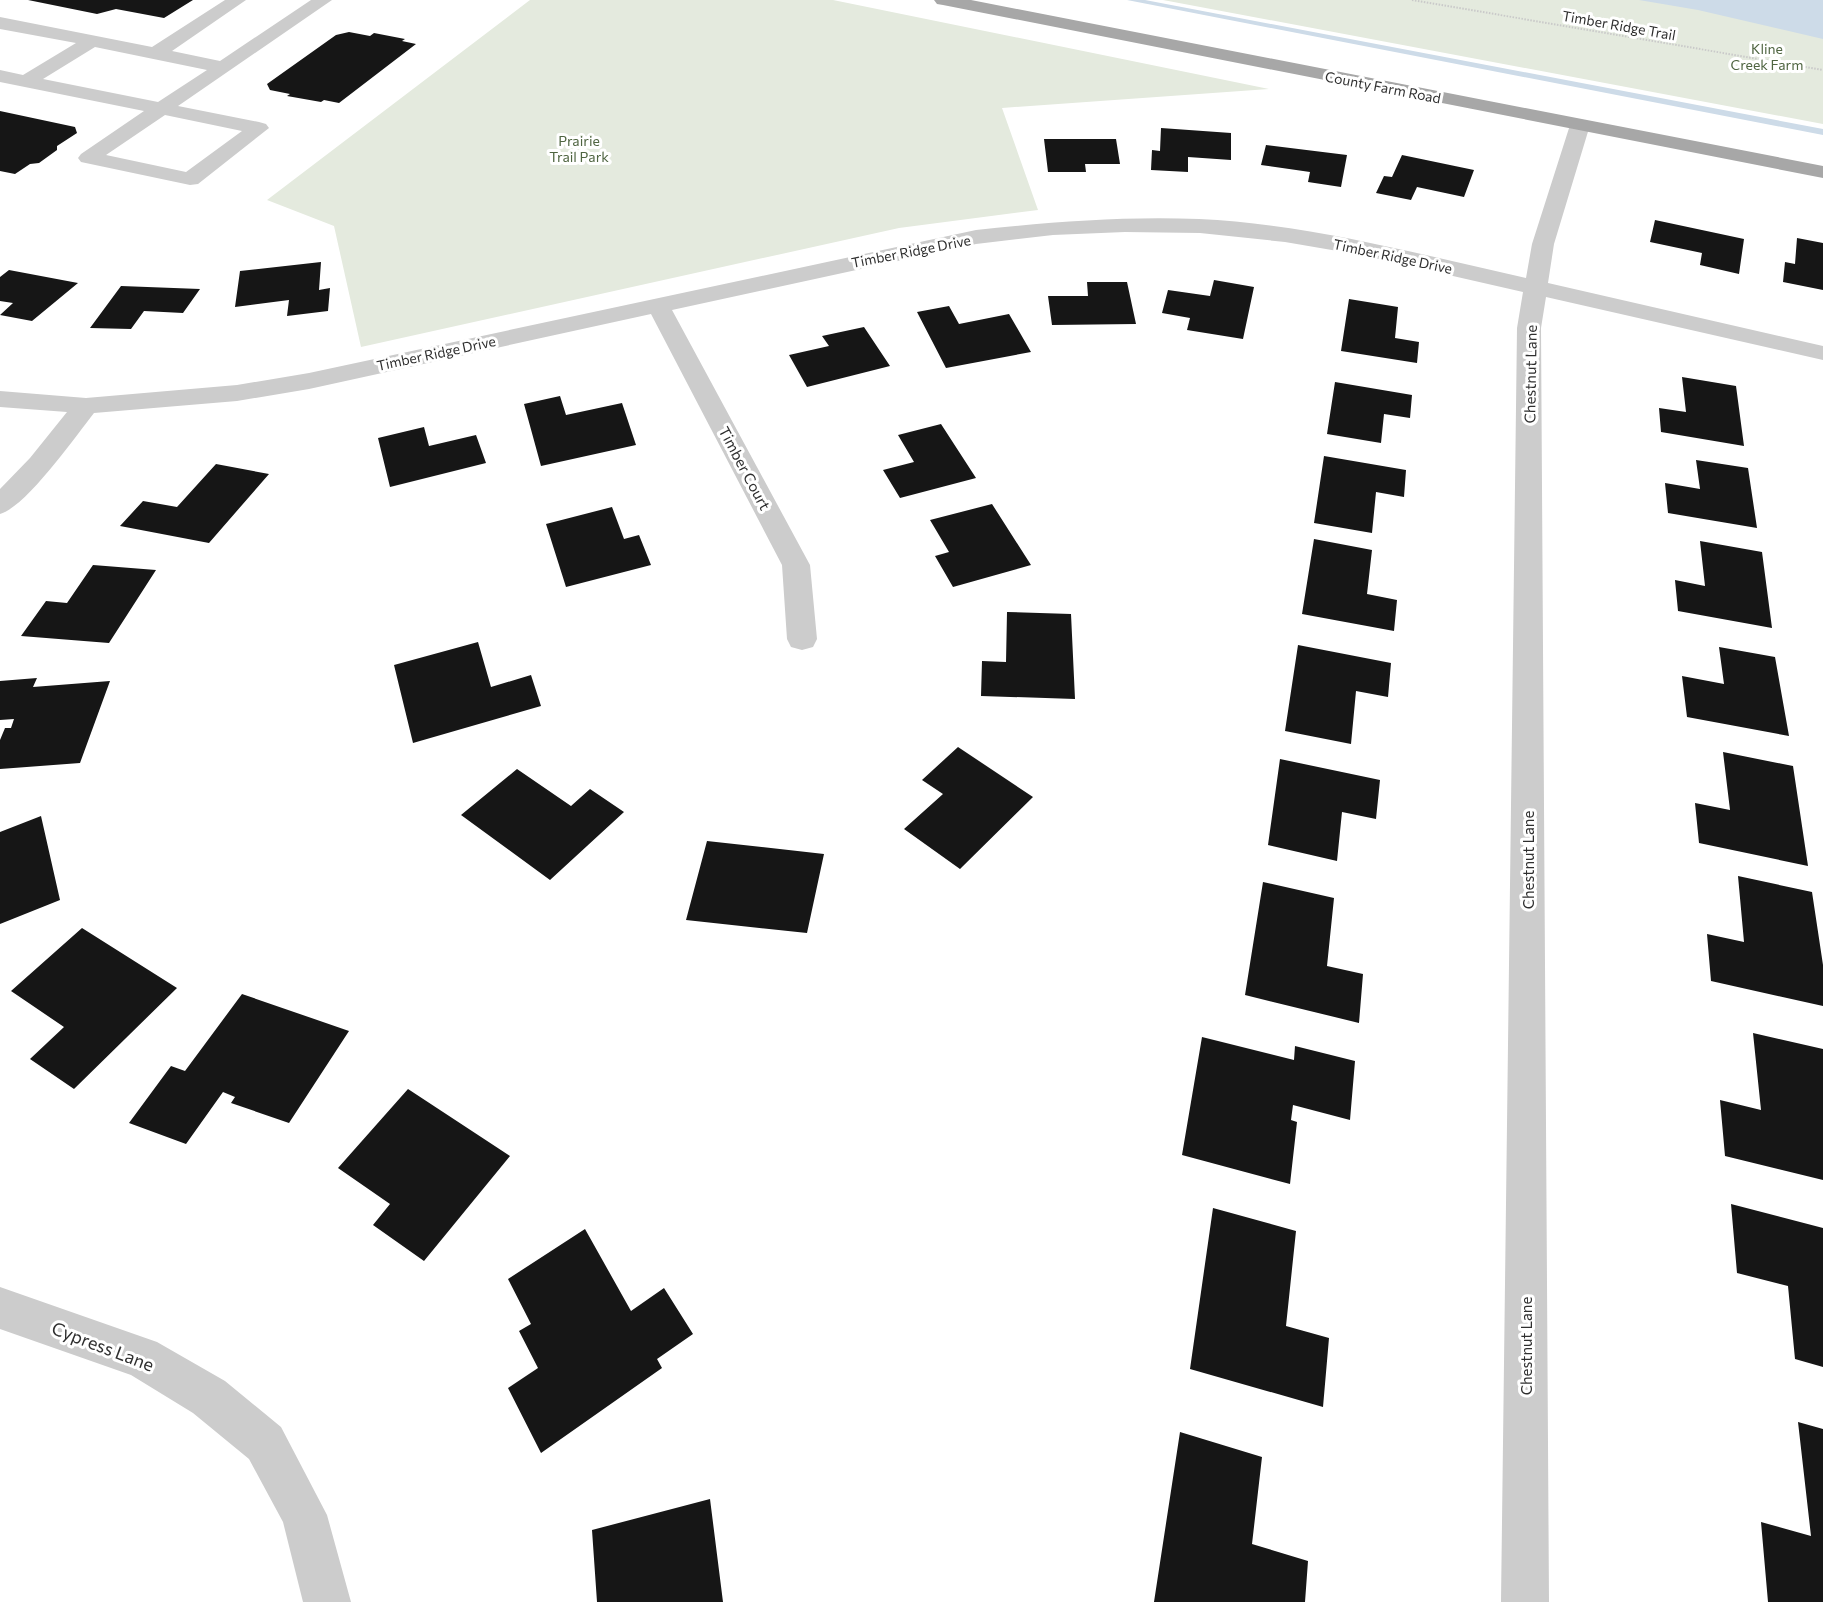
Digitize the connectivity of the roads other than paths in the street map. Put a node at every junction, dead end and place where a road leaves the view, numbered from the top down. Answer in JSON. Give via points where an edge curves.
{"nodes":[{"id":1,"x":237,"y":0,"type":"edge"},
{"id":2,"x":323,"y":0,"type":"edge"},
{"id":3,"x":943,"y":0,"type":"edge"},
{"id":4,"x":0,"y":23,"type":"edge"},
{"id":5,"x":93,"y":41,"type":"junction"},
{"id":6,"x":155,"y":54,"type":"junction"},
{"id":7,"x":223,"y":67,"type":"junction"},
{"id":8,"x":0,"y":76,"type":"edge"},
{"id":9,"x":26,"y":81,"type":"junction"},
{"id":10,"x":163,"y":109,"type":"junction"},
{"id":11,"x":1580,"y":125,"type":"junction"},
{"id":12,"x":1823,"y":172,"type":"edge"},
{"id":13,"x":1536,"y":287,"type":"junction"},
{"id":14,"x":658,"y":305,"type":"junction"},
{"id":15,"x":1823,"y":353,"type":"edge"},
{"id":16,"x":0,"y":399,"type":"edge"},
{"id":17,"x":86,"y":406,"type":"junction"},
{"id":18,"x":0,"y":505,"type":"edge"},
{"id":19,"x":802,"y":639,"type":"dead end"},
{"id":20,"x":0,"y":1308,"type":"edge"},
{"id":21,"x":327,"y":1602,"type":"edge"},
{"id":22,"x":1525,"y":1602,"type":"edge"}],
"edges":[{"from":1,"to":6,"type":"street"},
{"from":2,"to":7,"type":"street"},
{"from":3,"to":11,"type":"main road","name":"County Farm Road"},
{"from":4,"to":5,"type":"street"},
{"from":5,"to":6,"type":"street"},
{"from":5,"to":9,"type":"street"},
{"from":6,"to":7,"type":"street"},
{"from":7,"to":10,"type":"street"},
{"from":8,"to":9,"type":"street"},
{"from":9,"to":10,"type":"street"},
{"from":10,"to":10,"type":"street","via":[[249,126],[259,128],[190,178],[88,158]]},
{"from":11,"to":12,"type":"main road","name":"County Farm Road"},
{"from":11,"to":13,"type":"street","name":"Chestnut Lane","via":[[1543,244]]},
{"from":13,"to":14,"type":"street","name":"Timber Ridge Drive","via":[[1285,235],[1200,226],[1125,225],[976,237]]},
{"from":13,"to":15,"type":"street","name":"Timber Ridge Drive"},
{"from":13,"to":22,"type":"street","name":"Chestnut Lane","via":[[1529,340]]},
{"from":14,"to":17,"type":"street","name":"Timber Ridge Drive","via":[[309,381],[237,393]]},
{"from":14,"to":19,"type":"street","name":"Timber Court","via":[[796,565]]},
{"from":16,"to":17,"type":"street","name":"Timber Ridge Drive"},
{"from":17,"to":18,"type":"street"},
{"from":20,"to":21,"type":"street","name":"Cypress Lane","via":[[142,1357],[209,1397],[265,1443],[304,1515]]}]}
